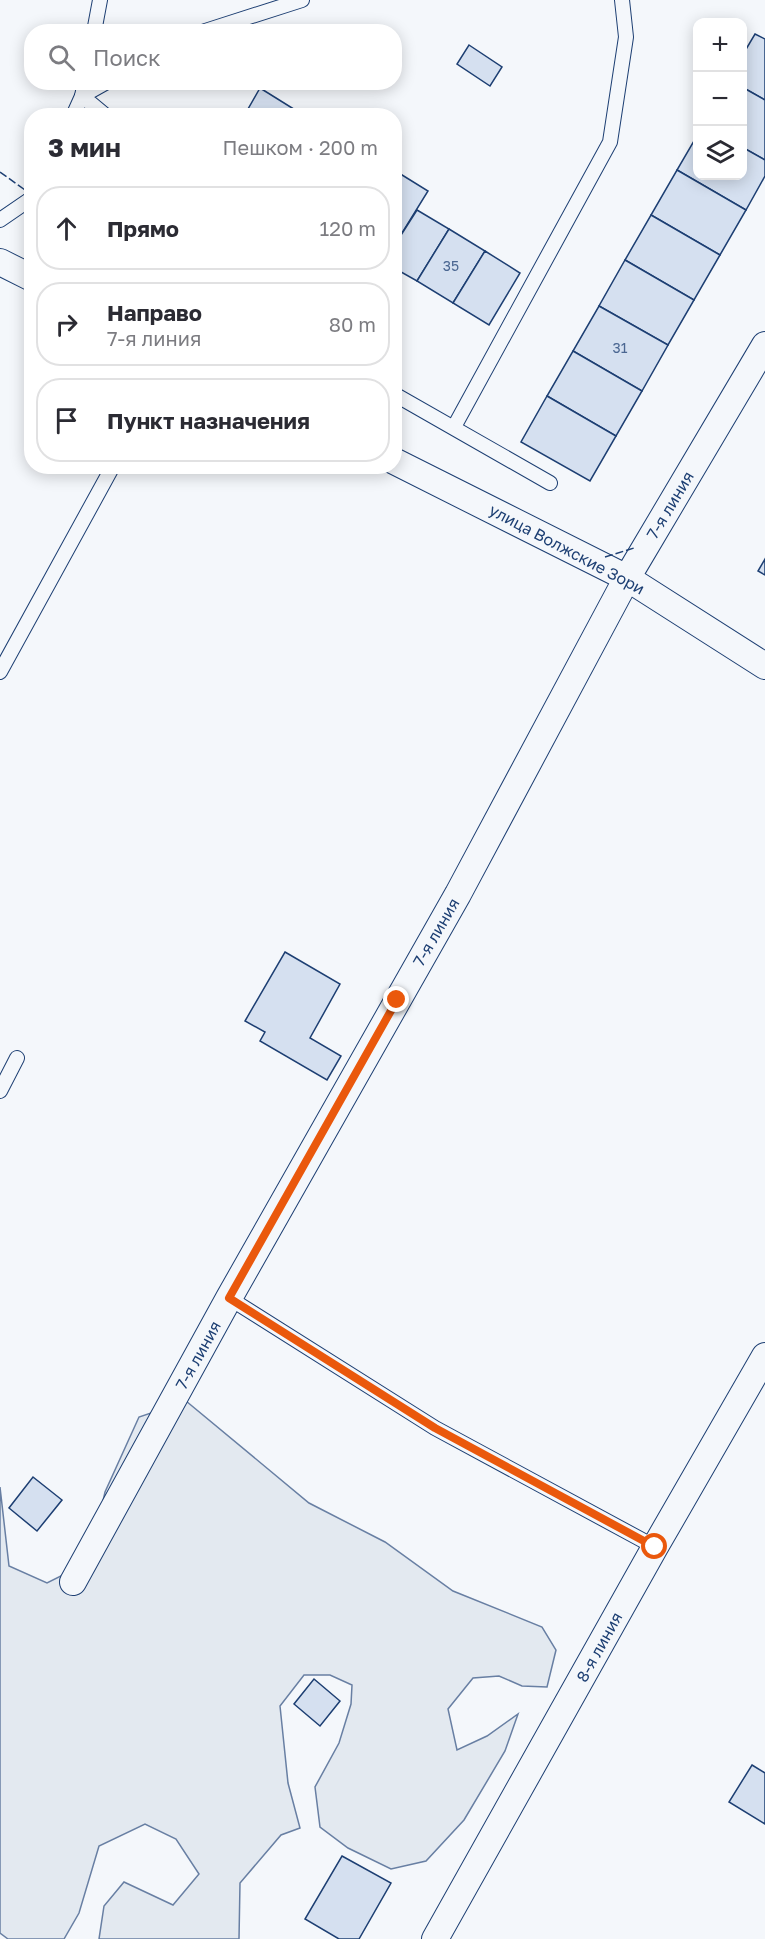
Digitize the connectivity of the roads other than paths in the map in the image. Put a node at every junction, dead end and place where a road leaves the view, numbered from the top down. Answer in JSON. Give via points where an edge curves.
{"nodes":[{"id":1,"x":100,"y":0,"type":"edge"},
{"id":2,"x":302,"y":0,"type":"edge"},
{"id":3,"x":622,"y":0,"type":"edge"},
{"id":4,"x":96,"y":24,"type":"edge"},
{"id":5,"x":227,"y":24,"type":"edge"},
{"id":6,"x":83,"y":90,"type":"edge"},
{"id":7,"x":84,"y":90,"type":"edge"},
{"id":8,"x":76,"y":108,"type":"edge"},
{"id":9,"x":99,"y":108,"type":"edge"},
{"id":10,"x":24,"y":204,"type":"edge"},
{"id":11,"x":0,"y":220,"type":"edge"},
{"id":12,"x":0,"y":262,"type":"edge"},
{"id":13,"x":24,"y":274,"type":"edge"},
{"id":14,"x":765,"y":345,"type":"edge"},
{"id":15,"x":402,"y":398,"type":"edge"},
{"id":16,"x":454,"y":427,"type":"junction"},
{"id":17,"x":402,"y":465,"type":"edge"},
{"id":18,"x":109,"y":474,"type":"edge"},
{"id":19,"x":550,"y":483,"type":"dead end"},
{"id":20,"x":627,"y":578,"type":"junction"},
{"id":21,"x":765,"y":666,"type":"edge"},
{"id":22,"x":0,"y":672,"type":"edge"},
{"id":23,"x":17,"y":1058,"type":"dead end"},
{"id":24,"x":0,"y":1091,"type":"edge"},
{"id":25,"x":229,"y":1298,"type":"junction"},
{"id":26,"x":765,"y":1356,"type":"edge"},
{"id":27,"x":655,"y":1547,"type":"junction"},
{"id":28,"x":73,"y":1582,"type":"dead end"},
{"id":29,"x":435,"y":1939,"type":"edge"}],
"edges":[{"from":1,"to":4,"type":"lane"},
{"from":2,"to":5,"type":"lane"},
{"from":3,"to":16,"type":"lane","via":[[626,37],[610,142]]},
{"from":6,"to":8,"type":"lane"},
{"from":7,"to":9,"type":"lane"},
{"from":10,"to":11,"type":"lane"},
{"from":12,"to":13,"type":"street"},
{"from":14,"to":20,"type":"street","name":"7-я линия"},
{"from":15,"to":16,"type":"lane"},
{"from":16,"to":19,"type":"lane"},
{"from":17,"to":20,"type":"street","name":"улица Волжские Зори"},
{"from":18,"to":22,"type":"lane"},
{"from":20,"to":21,"type":"street","name":"улица Волжские Зори"},
{"from":20,"to":25,"type":"street","name":"7-я линия","via":[[458,894]]},
{"from":23,"to":24,"type":"lane"},
{"from":25,"to":27,"type":"lane","via":[[435,1428]]},
{"from":25,"to":28,"type":"street","name":"7-я линия"},
{"from":26,"to":27,"type":"street","name":"8-я линия"},
{"from":27,"to":29,"type":"street","name":"8-я линия"}]}
